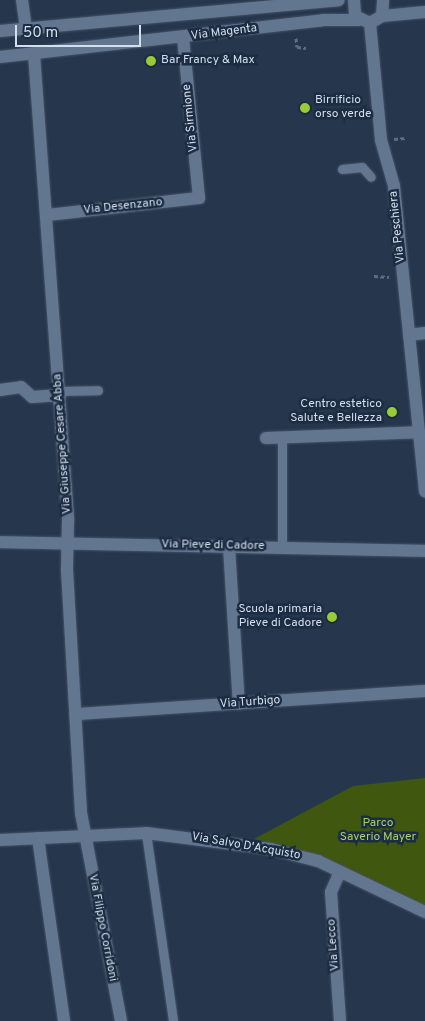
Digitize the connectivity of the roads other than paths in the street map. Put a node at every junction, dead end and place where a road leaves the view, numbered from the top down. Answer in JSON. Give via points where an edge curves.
{"nodes":[{"id":1,"x":22,"y":0,"type":"edge"},
{"id":2,"x":339,"y":0,"type":"edge"},
{"id":3,"x":354,"y":0,"type":"edge"},
{"id":4,"x":383,"y":0,"type":"edge"},
{"id":5,"x":425,"y":12,"type":"edge"},
{"id":6,"x":382,"y":16,"type":"junction"},
{"id":7,"x":364,"y":21,"type":"junction"},
{"id":8,"x":26,"y":28,"type":"junction"},
{"id":9,"x":0,"y":31,"type":"edge"},
{"id":10,"x":183,"y":38,"type":"junction"},
{"id":11,"x":34,"y":54,"type":"junction"},
{"id":12,"x":0,"y":57,"type":"edge"},
{"id":13,"x":342,"y":169,"type":"dead end"},
{"id":14,"x":371,"y":177,"type":"dead end"},
{"id":15,"x":199,"y":198,"type":"joint"},
{"id":16,"x":47,"y":215,"type":"junction"},
{"id":17,"x":425,"y":333,"type":"edge"},
{"id":18,"x":409,"y":335,"type":"junction"},
{"id":19,"x":0,"y":390,"type":"edge"},
{"id":20,"x":98,"y":390,"type":"dead end"},
{"id":21,"x":59,"y":393,"type":"junction"},
{"id":22,"x":419,"y":432,"type":"junction"},
{"id":23,"x":282,"y":437,"type":"junction"},
{"id":24,"x":266,"y":438,"type":"dead end"},
{"id":25,"x":425,"y":491,"type":"edge"},
{"id":26,"x":0,"y":542,"type":"edge"},
{"id":27,"x":68,"y":542,"type":"junction"},
{"id":28,"x":229,"y":547,"type":"junction"},
{"id":29,"x":282,"y":548,"type":"junction"},
{"id":30,"x":425,"y":551,"type":"edge"},
{"id":31,"x":425,"y":691,"type":"edge"},
{"id":32,"x":239,"y":704,"type":"junction"},
{"id":33,"x":76,"y":714,"type":"junction"},
{"id":34,"x":146,"y":833,"type":"junction"},
{"id":35,"x":84,"y":835,"type":"junction"},
{"id":36,"x":38,"y":838,"type":"junction"},
{"id":37,"x":0,"y":840,"type":"edge"},
{"id":38,"x":340,"y":872,"type":"junction"},
{"id":39,"x":425,"y":912,"type":"edge"},
{"id":40,"x":64,"y":1021,"type":"edge"},
{"id":41,"x":121,"y":1021,"type":"edge"},
{"id":42,"x":173,"y":1021,"type":"edge"},
{"id":43,"x":340,"y":1021,"type":"edge"}],
"edges":[{"from":1,"to":8,"type":"street"},
{"from":2,"to":8,"type":"street","name":"Via Magenta"},
{"from":3,"to":7,"type":"street","name":"Via Peschiera","via":[[353,11]]},
{"from":4,"to":6,"type":"street"},
{"from":5,"to":6,"type":"street"},
{"from":6,"to":7,"type":"street"},
{"from":7,"to":10,"type":"street","name":"Via Magenta","via":[[323,20]]},
{"from":7,"to":18,"type":"street","name":"Via Peschiera","via":[[381,140],[393,180]]},
{"from":8,"to":9,"type":"street","name":"Via Magenta"},
{"from":10,"to":11,"type":"street","name":"Via Magenta"},
{"from":10,"to":15,"type":"street","name":"Via Sirmione"},
{"from":11,"to":12,"type":"street","name":"Via Magenta"},
{"from":11,"to":16,"type":"street","name":"Via Giuseppe Cesare Abba"},
{"from":13,"to":14,"type":"lane","via":[[362,167]]},
{"from":15,"to":16,"type":"street","name":"Via Desenzano"},
{"from":16,"to":21,"type":"street","name":"Via Giuseppe Cesare Abba"},
{"from":17,"to":18,"type":"street"},
{"from":18,"to":22,"type":"street","name":"Via Peschiera"},
{"from":19,"to":21,"type":"street","via":[[21,388],[32,397]]},
{"from":20,"to":21,"type":"lane"},
{"from":21,"to":27,"type":"street","name":"Via Giuseppe Cesare Abba"},
{"from":22,"to":23,"type":"street"},
{"from":22,"to":25,"type":"street","name":"Via Peschiera"},
{"from":23,"to":24,"type":"street"},
{"from":23,"to":29,"type":"lane"},
{"from":26,"to":27,"type":"street","name":"Via Pieve di Cadore"},
{"from":27,"to":28,"type":"street","name":"Via Pieve di Cadore"},
{"from":27,"to":33,"type":"street","name":"Via Giuseppe Cesare Abba"},
{"from":28,"to":29,"type":"street","name":"Via Pieve di Cadore"},
{"from":28,"to":32,"type":"street"},
{"from":29,"to":30,"type":"street","name":"Via Pieve di Cadore"},
{"from":31,"to":32,"type":"street","name":"Via Turbigo"},
{"from":32,"to":33,"type":"street","name":"Via Turbigo"},
{"from":33,"to":35,"type":"street","name":"Via Giuseppe Cesare Abba"},
{"from":34,"to":35,"type":"street","name":"Via Salvo D'Acquisto"},
{"from":34,"to":38,"type":"street","name":"Via Salvo D'Acquisto","via":[[287,852]]},
{"from":34,"to":42,"type":"lane"},
{"from":35,"to":36,"type":"street","name":"Via Salvo D'Acquisto"},
{"from":35,"to":41,"type":"street","name":"Via Filippo Corridoni"},
{"from":36,"to":37,"type":"street","name":"Via Salvo D'Acquisto"},
{"from":36,"to":40,"type":"street"},
{"from":38,"to":39,"type":"street","name":"Via Salvo D'Acquisto"},
{"from":38,"to":43,"type":"street","name":"Via Lecco","via":[[331,892]]}]}
